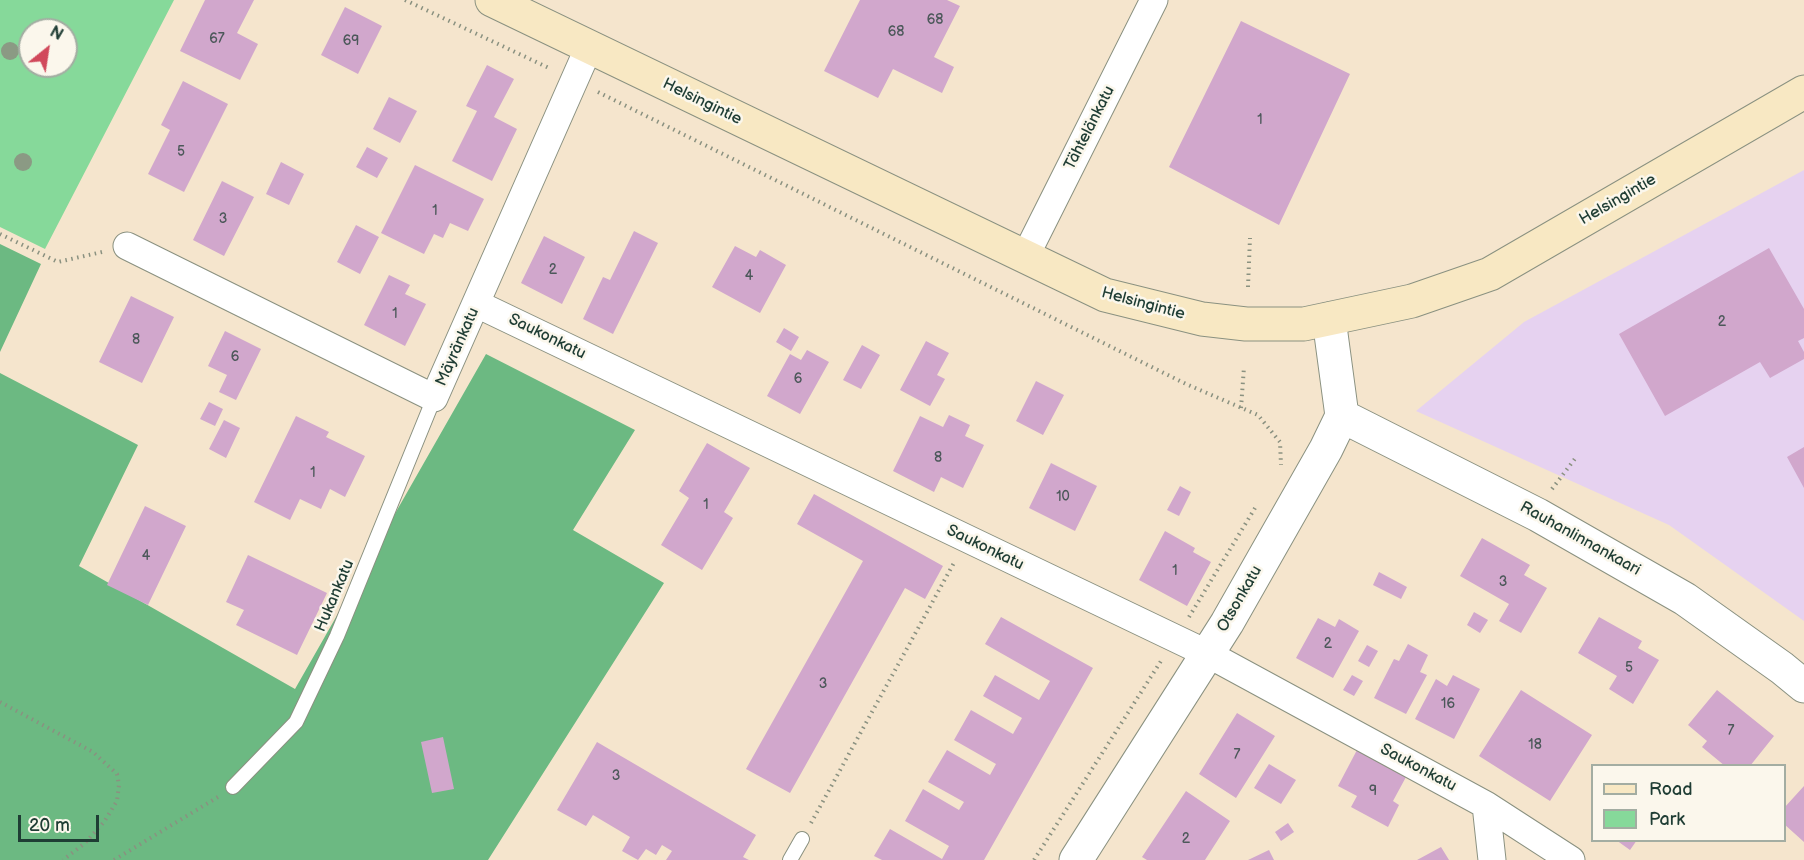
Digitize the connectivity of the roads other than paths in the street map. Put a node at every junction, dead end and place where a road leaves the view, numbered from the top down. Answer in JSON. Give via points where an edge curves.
{"nodes":[{"id":1,"x":492,"y":0,"type":"edge"},
{"id":2,"x":1154,"y":0,"type":"edge"},
{"id":3,"x":588,"y":47,"type":"junction"},
{"id":4,"x":1804,"y":92,"type":"edge"},
{"id":5,"x":126,"y":246,"type":"road end"},
{"id":6,"x":1025,"y":257,"type":"junction"},
{"id":7,"x":477,"y":304,"type":"junction"},
{"id":8,"x":1329,"y":318,"type":"junction"},
{"id":9,"x":434,"y":398,"type":"junction"},
{"id":10,"x":1342,"y":416,"type":"junction"},
{"id":11,"x":1208,"y":654,"type":"junction"},
{"id":12,"x":1804,"y":686,"type":"edge"},
{"id":13,"x":233,"y":787,"type":"road end"},
{"id":14,"x":1486,"y":805,"type":"junction"},
{"id":15,"x":802,"y":839,"type":"road end"},
{"id":16,"x":790,"y":860,"type":"edge"},
{"id":17,"x":1076,"y":860,"type":"edge"},
{"id":18,"x":1492,"y":860,"type":"edge"},
{"id":19,"x":1571,"y":860,"type":"edge"}],
"edges":[{"from":1,"to":3,"type":"main road","name":"Helsingintie"},
{"from":2,"to":6,"type":"street","name":"Tähtelänkatu"},
{"from":3,"to":6,"type":"main road","name":"Helsingintie"},
{"from":3,"to":7,"type":"street","name":"Mäyränkatu"},
{"from":4,"to":8,"type":"main road","name":"Helsingintie","via":[[1490,274],[1412,301]]},
{"from":5,"to":9,"type":"street","name":"Mäyränkatu"},
{"from":6,"to":8,"type":"main road","name":"Helsingintie","via":[[1105,295],[1202,319],[1304,324]]},
{"from":7,"to":9,"type":"street","name":"Mäyränkatu"},
{"from":7,"to":11,"type":"street","name":"Saukonkatu"},
{"from":8,"to":10,"type":"street"},
{"from":9,"to":13,"type":"lane","name":"Hukankatu","via":[[337,636],[296,722]]},
{"from":10,"to":11,"type":"street","name":"Otsonkatu"},
{"from":10,"to":12,"type":"street","name":"Rauhanlinnankaari","via":[[1637,570],[1685,599]]},
{"from":11,"to":14,"type":"street","name":"Saukonkatu"},
{"from":11,"to":17,"type":"street","name":"Otsonkatu"},
{"from":14,"to":18,"type":"street"},
{"from":14,"to":19,"type":"street","name":"Saukonkatu"},
{"from":15,"to":16,"type":"lane"}]}
